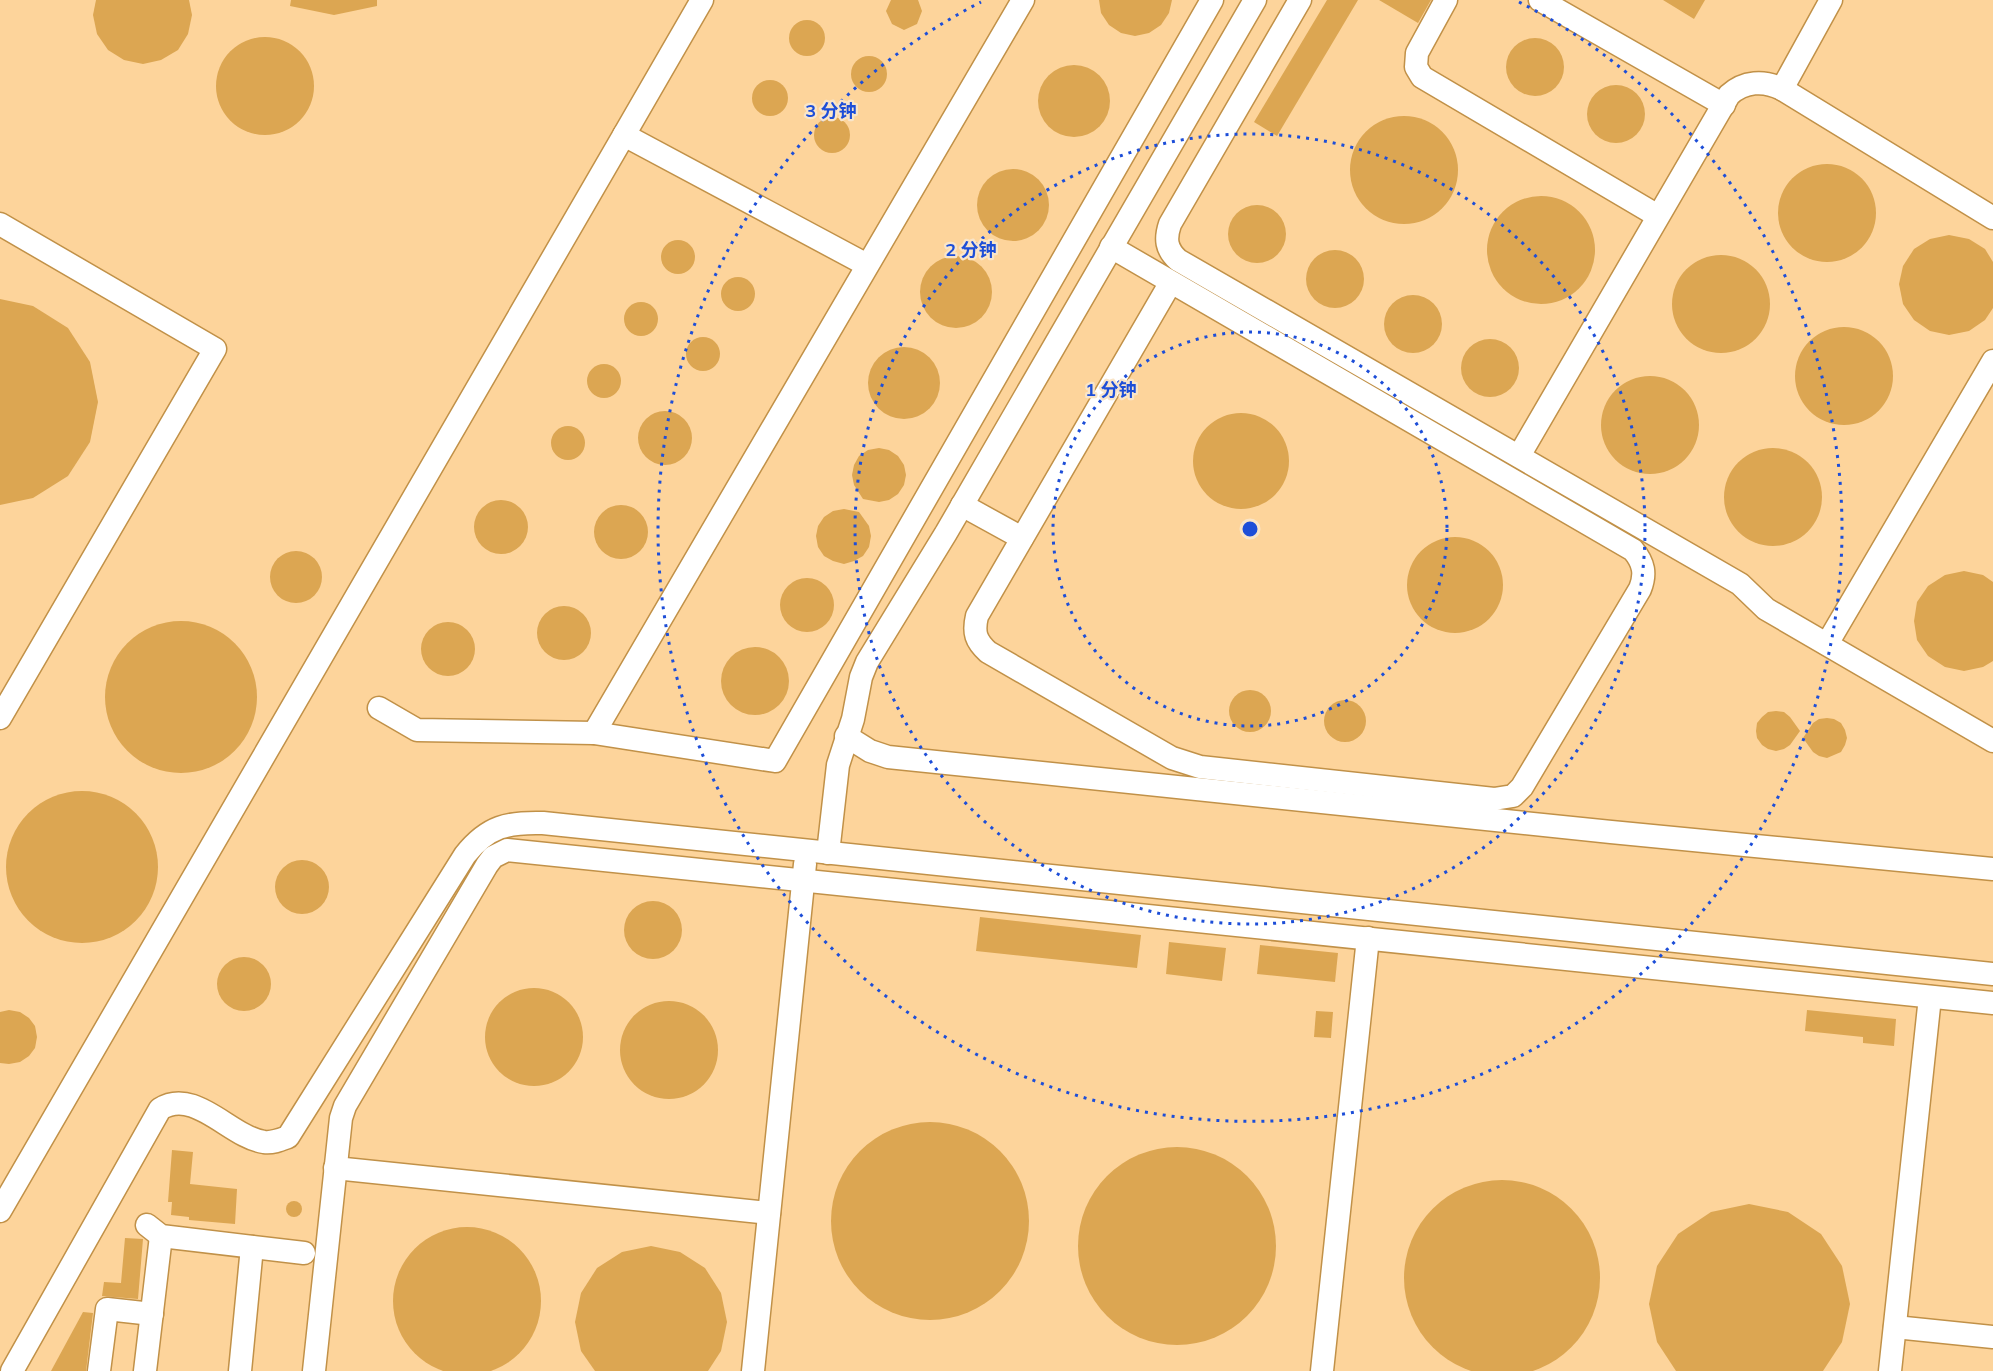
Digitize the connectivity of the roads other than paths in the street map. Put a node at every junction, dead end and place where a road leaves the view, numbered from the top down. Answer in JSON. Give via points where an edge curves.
{"nodes":[{"id":1,"x":702,"y":0,"type":"edge"},
{"id":2,"x":1023,"y":0,"type":"edge"},
{"id":3,"x":1212,"y":0,"type":"edge"},
{"id":4,"x":1256,"y":0,"type":"edge"},
{"id":5,"x":1300,"y":0,"type":"edge"},
{"id":6,"x":1446,"y":0,"type":"edge"},
{"id":7,"x":1540,"y":0,"type":"edge"},
{"id":8,"x":1831,"y":0,"type":"edge"},
{"id":9,"x":1782,"y":89,"type":"junction"},
{"id":10,"x":1724,"y":105,"type":"junction"},
{"id":11,"x":624,"y":135,"type":"junction"},
{"id":12,"x":1658,"y":216,"type":"junction"},
{"id":13,"x":1993,"y":218,"type":"edge"},
{"id":14,"x":0,"y":224,"type":"edge"},
{"id":15,"x":1111,"y":247,"type":"junction"},
{"id":16,"x":867,"y":265,"type":"junction"},
{"id":17,"x":1171,"y":282,"type":"junction"},
{"id":18,"x":1993,"y":361,"type":"edge"},
{"id":19,"x":1519,"y":456,"type":"junction"},
{"id":20,"x":962,"y":505,"type":"junction"},
{"id":21,"x":1022,"y":538,"type":"junction"},
{"id":22,"x":1827,"y":644,"type":"junction"},
{"id":23,"x":378,"y":708,"type":"dead end"},
{"id":24,"x":0,"y":718,"type":"edge"},
{"id":25,"x":594,"y":733,"type":"junction"},
{"id":26,"x":846,"y":736,"type":"junction"},
{"id":27,"x":1993,"y":741,"type":"edge"},
{"id":28,"x":818,"y":852,"type":"junction"},
{"id":29,"x":1993,"y":869,"type":"edge"},
{"id":30,"x":804,"y":879,"type":"junction"},
{"id":31,"x":1368,"y":939,"type":"junction"},
{"id":32,"x":1993,"y":974,"type":"edge"},
{"id":33,"x":1930,"y":997,"type":"junction"},
{"id":34,"x":1993,"y":1004,"type":"edge"},
{"id":35,"x":335,"y":1168,"type":"junction"},
{"id":36,"x":0,"y":1211,"type":"edge"},
{"id":37,"x":770,"y":1213,"type":"junction"},
{"id":38,"x":252,"y":1247,"type":"junction"},
{"id":39,"x":304,"y":1252,"type":"dead end"},
{"id":40,"x":152,"y":1314,"type":"junction"},
{"id":41,"x":1895,"y":1327,"type":"junction"},
{"id":42,"x":1993,"y":1338,"type":"edge"},
{"id":43,"x":12,"y":1371,"type":"edge"},
{"id":44,"x":99,"y":1371,"type":"edge"},
{"id":45,"x":145,"y":1371,"type":"edge"},
{"id":46,"x":240,"y":1371,"type":"edge"},
{"id":47,"x":314,"y":1371,"type":"edge"},
{"id":48,"x":753,"y":1371,"type":"edge"},
{"id":49,"x":1322,"y":1371,"type":"edge"},
{"id":50,"x":1890,"y":1371,"type":"edge"}],
"edges":[{"from":1,"to":11,"type":"lane"},
{"from":2,"to":16,"type":"lane"},
{"from":3,"to":25,"type":"lane","via":[[775,761]]},
{"from":4,"to":15,"type":"lane"},
{"from":5,"to":19,"type":"lane","via":[[1170,224],[1167,247],[1178,260]]},
{"from":6,"to":12,"type":"lane","via":[[1417,53],[1416,67],[1422,77]]},
{"from":7,"to":10,"type":"lane"},
{"from":8,"to":9,"type":"lane"},
{"from":9,"to":10,"type":"lane","via":[[1770,83],[1747,85],[1729,95]]},
{"from":9,"to":13,"type":"lane"},
{"from":10,"to":12,"type":"lane"},
{"from":11,"to":16,"type":"lane"},
{"from":11,"to":36,"type":"lane"},
{"from":12,"to":19,"type":"lane"},
{"from":14,"to":24,"type":"lane","via":[[215,349]]},
{"from":15,"to":17,"type":"lane"},
{"from":15,"to":20,"type":"lane"},
{"from":16,"to":25,"type":"lane"},
{"from":17,"to":21,"type":"lane"},
{"from":17,"to":21,"type":"lane","via":[[1633,550],[1644,568],[1640,590],[1522,787],[1513,796],[1494,799],[1200,767],[1172,758],[980,644],[974,626],[977,616]]},
{"from":18,"to":22,"type":"lane"},
{"from":19,"to":22,"type":"lane","via":[[1740,584],[1766,609]]},
{"from":20,"to":21,"type":"lane"},
{"from":20,"to":26,"type":"lane","via":[[867,662]]},
{"from":22,"to":27,"type":"lane"},
{"from":23,"to":25,"type":"lane","via":[[417,730]]},
{"from":26,"to":28,"type":"lane"},
{"from":26,"to":29,"type":"lane","via":[[888,757]]},
{"from":28,"to":30,"type":"lane"},
{"from":28,"to":32,"type":"lane"},
{"from":28,"to":43,"type":"lane","via":[[543,823],[520,823],[489,831],[465,855],[288,1137],[264,1142],[180,1103],[160,1109]]},
{"from":30,"to":31,"type":"lane"},
{"from":30,"to":35,"type":"lane","via":[[515,849],[493,857],[345,1106]]},
{"from":30,"to":37,"type":"lane"},
{"from":31,"to":33,"type":"lane"},
{"from":31,"to":49,"type":"lane"},
{"from":33,"to":34,"type":"lane"},
{"from":33,"to":41,"type":"lane"},
{"from":35,"to":37,"type":"lane"},
{"from":35,"to":47,"type":"lane"},
{"from":37,"to":48,"type":"lane"},
{"from":38,"to":39,"type":"lane"},
{"from":38,"to":40,"type":"lane","via":[[154,1231]]},
{"from":38,"to":46,"type":"lane"},
{"from":40,"to":44,"type":"lane","via":[[106,1309]]},
{"from":40,"to":45,"type":"lane"},
{"from":41,"to":42,"type":"lane"},
{"from":41,"to":50,"type":"lane"}]}
